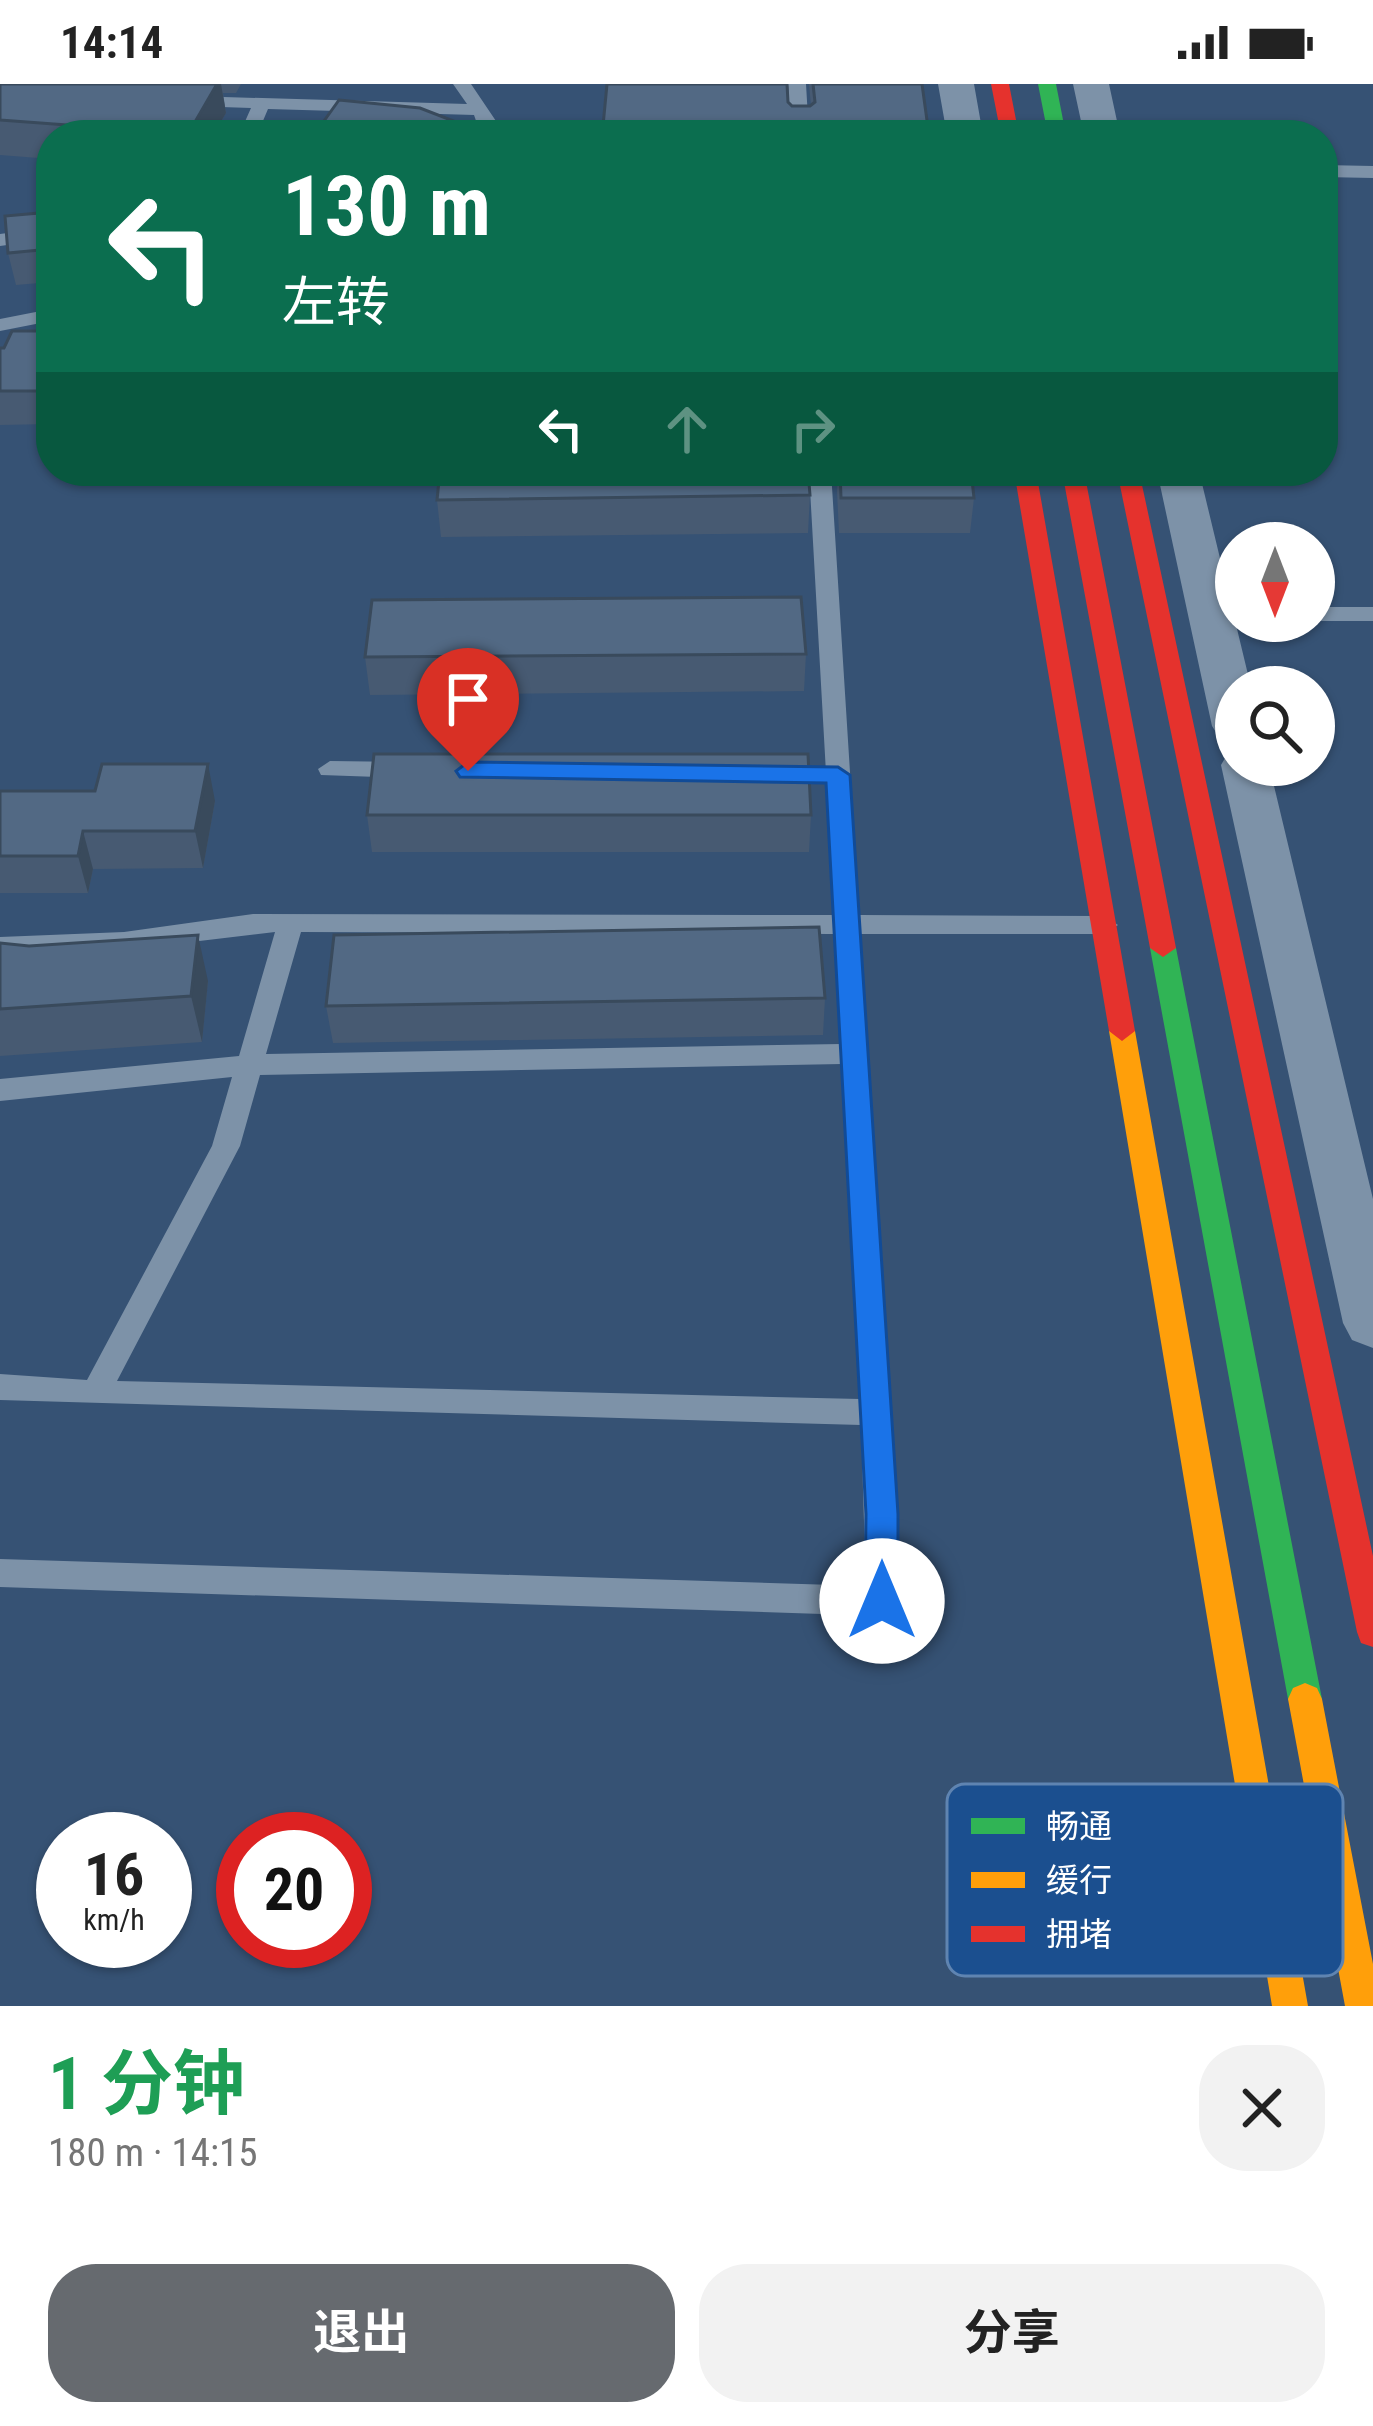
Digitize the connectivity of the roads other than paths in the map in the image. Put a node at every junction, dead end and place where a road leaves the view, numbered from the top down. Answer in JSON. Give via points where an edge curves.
{"nodes":[{"id":1,"x":462,"y":84,"type":"edge"},
{"id":2,"x":797,"y":84,"type":"edge"},
{"id":3,"x":956,"y":84,"type":"edge"},
{"id":4,"x":1000,"y":84,"type":"edge"},
{"id":5,"x":1047,"y":84,"type":"edge"},
{"id":6,"x":1091,"y":84,"type":"edge"},
{"id":7,"x":167,"y":100,"type":"edge"},
{"id":8,"x":262,"y":104,"type":"junction"},
{"id":9,"x":481,"y":110,"type":"junction"},
{"id":10,"x":255,"y":120,"type":"edge"},
{"id":11,"x":485,"y":120,"type":"edge"},
{"id":12,"x":799,"y":120,"type":"edge"},
{"id":13,"x":962,"y":120,"type":"edge"},
{"id":14,"x":1007,"y":120,"type":"edge"},
{"id":15,"x":1055,"y":120,"type":"edge"},
{"id":16,"x":1099,"y":120,"type":"edge"},
{"id":17,"x":1338,"y":171,"type":"edge"},
{"id":18,"x":1373,"y":172,"type":"edge"},
{"id":19,"x":36,"y":235,"type":"edge"},
{"id":20,"x":0,"y":239,"type":"edge"},
{"id":21,"x":36,"y":318,"type":"edge"},
{"id":22,"x":0,"y":325,"type":"edge"},
{"id":23,"x":820,"y":486,"type":"edge"},
{"id":24,"x":1028,"y":486,"type":"edge"},
{"id":25,"x":1076,"y":486,"type":"edge"},
{"id":26,"x":1131,"y":486,"type":"edge"},
{"id":27,"x":1183,"y":486,"type":"edge"},
{"id":28,"x":1215,"y":589,"type":"edge"},
{"id":29,"x":1335,"y":614,"type":"edge"},
{"id":30,"x":1373,"y":614,"type":"edge"},
{"id":31,"x":330,"y":769,"type":"dead end"},
{"id":32,"x":422,"y":770,"type":"edge"},
{"id":33,"x":1250,"y":786,"type":"edge"},
{"id":34,"x":290,"y":922,"type":"junction"},
{"id":35,"x":846,"y":922,"type":"junction"},
{"id":36,"x":1105,"y":925,"type":"junction"},
{"id":37,"x":0,"y":946,"type":"edge"},
{"id":38,"x":854,"y":1054,"type":"junction"},
{"id":39,"x":250,"y":1065,"type":"junction"},
{"id":40,"x":0,"y":1090,"type":"edge"},
{"id":41,"x":1373,"y":1323,"type":"edge"},
{"id":42,"x":0,"y":1387,"type":"edge"},
{"id":43,"x":95,"y":1393,"type":"junction"},
{"id":44,"x":875,"y":1412,"type":"junction"},
{"id":45,"x":0,"y":1573,"type":"edge"},
{"id":46,"x":1373,"y":1632,"type":"edge"},
{"id":47,"x":1252,"y":1784,"type":"edge"},
{"id":48,"x":1321,"y":1784,"type":"edge"},
{"id":49,"x":1343,"y":1900,"type":"edge"},
{"id":50,"x":1285,"y":1976,"type":"edge"},
{"id":51,"x":1290,"y":2006,"type":"edge"},
{"id":52,"x":1363,"y":2006,"type":"edge"}],
"edges":[{"from":1,"to":9,"type":"lane"},
{"from":2,"to":12,"type":"lane"},
{"from":3,"to":13,"type":"street"},
{"from":4,"to":14,"type":"street"},
{"from":5,"to":15,"type":"street"},
{"from":6,"to":16,"type":"street"},
{"from":7,"to":8,"type":"lane"},
{"from":8,"to":9,"type":"lane"},
{"from":8,"to":10,"type":"lane"},
{"from":9,"to":11,"type":"lane"},
{"from":17,"to":18,"type":"lane"},
{"from":19,"to":20,"type":"lane"},
{"from":21,"to":22,"type":"lane"},
{"from":23,"to":35,"type":"lane","via":[[816,604],[826,775]]},
{"from":24,"to":36,"type":"street"},
{"from":25,"to":48,"type":"street"},
{"from":26,"to":46,"type":"street"},
{"from":27,"to":28,"type":"street"},
{"from":29,"to":30,"type":"lane"},
{"from":31,"to":32,"type":"lane"},
{"from":33,"to":41,"type":"street"},
{"from":34,"to":35,"type":"lane"},
{"from":34,"to":37,"type":"lane"},
{"from":34,"to":39,"type":"lane"},
{"from":35,"to":36,"type":"lane"},
{"from":35,"to":38,"type":"lane"},
{"from":36,"to":47,"type":"street"},
{"from":38,"to":39,"type":"lane"},
{"from":38,"to":44,"type":"lane"},
{"from":39,"to":40,"type":"lane"},
{"from":39,"to":43,"type":"lane","via":[[226,1146]]},
{"from":42,"to":43,"type":"lane"},
{"from":43,"to":44,"type":"lane"},
{"from":44,"to":45,"type":"lane","via":[[882,1601]]},
{"from":49,"to":52,"type":"street"},
{"from":50,"to":51,"type":"street"}]}
